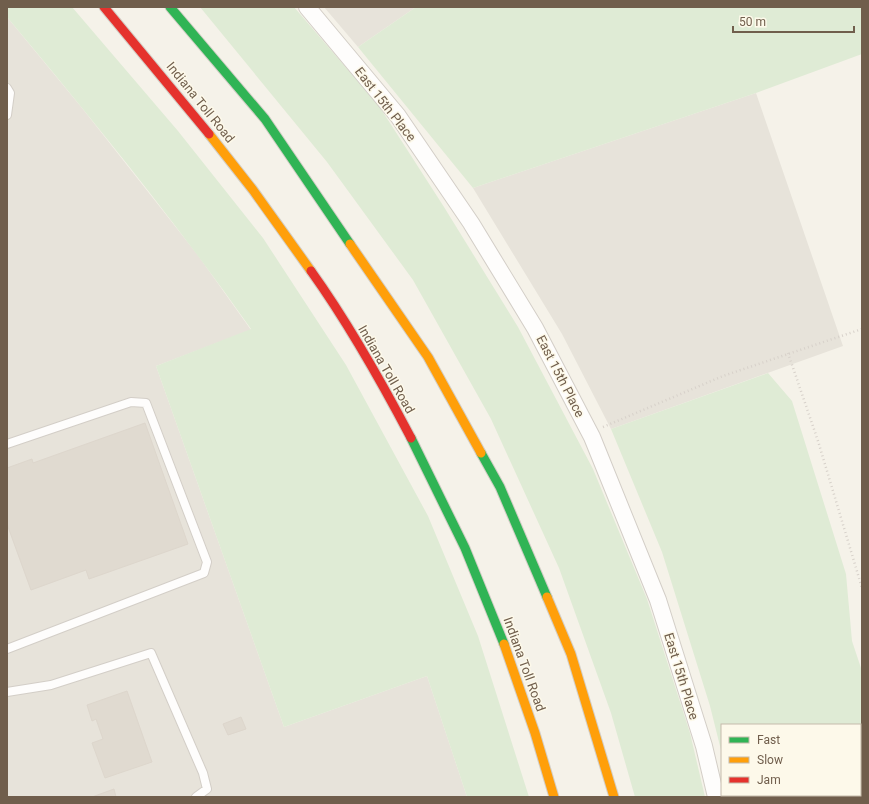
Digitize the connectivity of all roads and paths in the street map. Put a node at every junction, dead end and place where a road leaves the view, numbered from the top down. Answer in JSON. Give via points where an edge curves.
{"nodes":[{"id":1,"x":104,"y":7,"type":"edge"},
{"id":2,"x":170,"y":7,"type":"edge"},
{"id":3,"x":307,"y":7,"type":"edge"},
{"id":4,"x":7,"y":88,"type":"edge"},
{"id":5,"x":7,"y":115,"type":"edge"},
{"id":6,"x":862,"y":329,"type":"edge"},
{"id":7,"x":788,"y":353,"type":"junction"},
{"id":8,"x":590,"y":432,"type":"junction"},
{"id":9,"x":7,"y":444,"type":"edge"},
{"id":10,"x":862,"y":588,"type":"edge"},
{"id":11,"x":7,"y":649,"type":"edge"},
{"id":12,"x":7,"y":692,"type":"edge"},
{"id":13,"x":196,"y":797,"type":"edge"},
{"id":14,"x":554,"y":797,"type":"edge"},
{"id":15,"x":614,"y":797,"type":"edge"},
{"id":16,"x":716,"y":797,"type":"edge"}],
"edges":[{"from":1,"to":14,"type":"highway","name":"Indiana Toll Road","via":[[173,87],[262,200],[340,312],[402,420],[453,520],[503,637]]},
{"from":2,"to":15,"type":"highway","via":[[265,119],[428,357],[500,487],[571,654]]},
{"from":3,"to":8,"type":"street","name":"East 15th Place","via":[[398,116],[471,222],[536,328]]},
{"from":4,"to":5,"type":"lane","via":[[10,93]]},
{"from":6,"to":7,"type":"path"},
{"from":7,"to":8,"type":"path","via":[[684,391]]},
{"from":7,"to":10,"type":"path","via":[[818,441]]},
{"from":8,"to":16,"type":"street","name":"East 15th Place","via":[[658,600],[704,746]]},
{"from":9,"to":11,"type":"lane","via":[[131,402],[146,403],[207,562],[204,573]]},
{"from":12,"to":13,"type":"lane","via":[[51,685],[151,653],[208,788]]}]}
